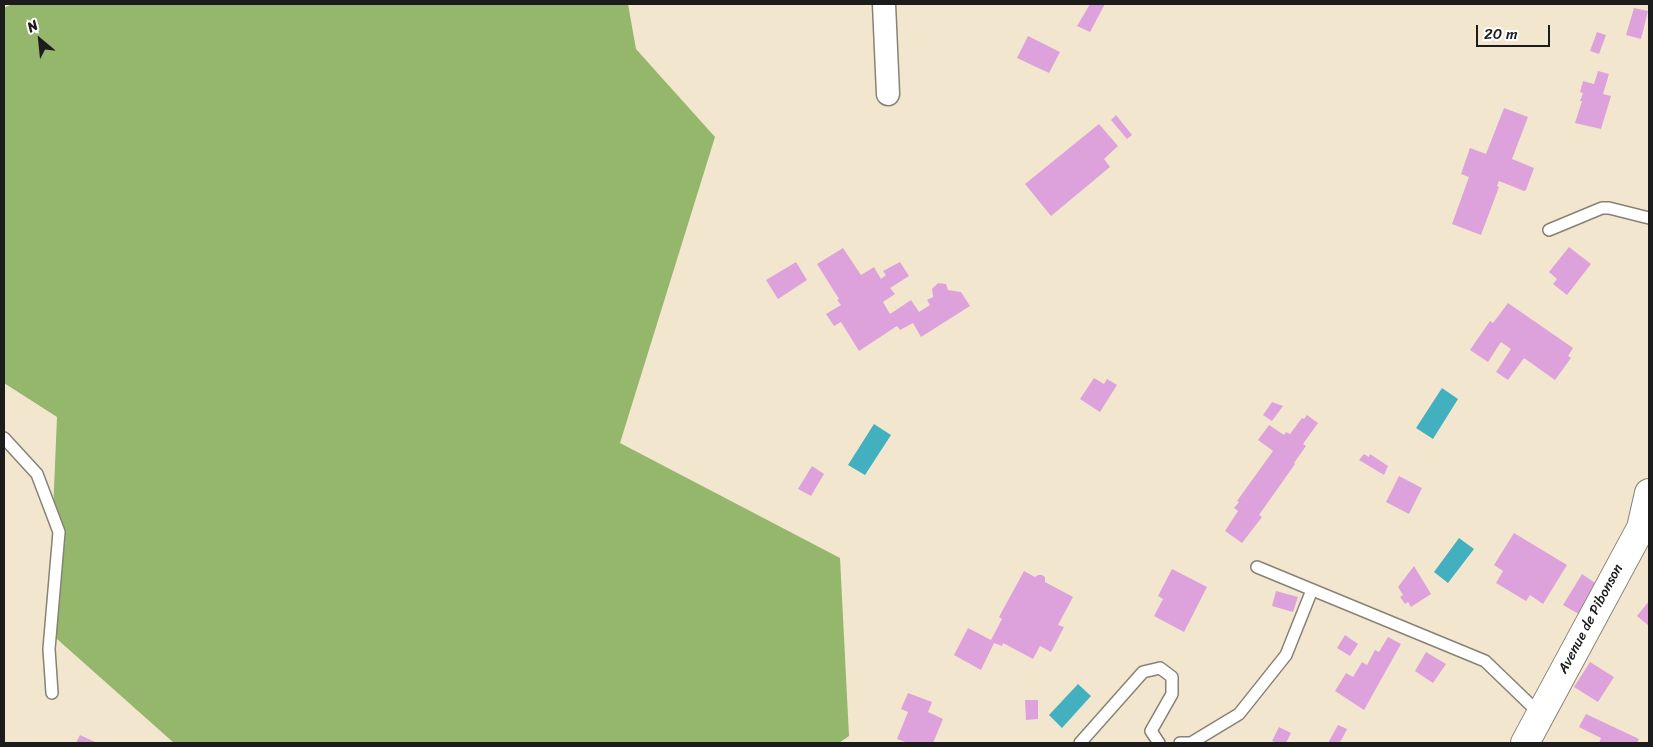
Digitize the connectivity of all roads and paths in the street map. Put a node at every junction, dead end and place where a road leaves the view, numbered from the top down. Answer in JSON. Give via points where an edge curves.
{"nodes":[{"id":1,"x":884,"y":4,"type":"edge"},
{"id":2,"x":888,"y":94,"type":"dead end"},
{"id":3,"x":1649,"y":218,"type":"edge"},
{"id":4,"x":1549,"y":230,"type":"dead end"},
{"id":5,"x":4,"y":438,"type":"edge"},
{"id":6,"x":1649,"y":493,"type":"edge"},
{"id":7,"x":1258,"y":567,"type":"dead end"},
{"id":8,"x":1312,"y":590,"type":"junction"},
{"id":9,"x":52,"y":692,"type":"dead end"},
{"id":10,"x":1540,"y":714,"type":"junction"},
{"id":11,"x":1080,"y":743,"type":"edge"},
{"id":12,"x":1159,"y":743,"type":"edge"},
{"id":13,"x":1180,"y":743,"type":"edge"},
{"id":14,"x":1526,"y":743,"type":"edge"}],
"edges":[{"from":1,"to":2,"type":"street"},
{"from":3,"to":4,"type":"lane","via":[[1602,208]]},
{"from":5,"to":9,"type":"lane","via":[[37,474],[60,532],[49,649]]},
{"from":6,"to":10,"type":"street","name":"Avenue de Pibonson","via":[[1641,528]]},
{"from":7,"to":8,"type":"lane"},
{"from":8,"to":10,"type":"lane","via":[[1485,661]]},
{"from":8,"to":13,"type":"lane","via":[[1286,655],[1239,714],[1192,743]]},
{"from":10,"to":14,"type":"street","name":"Avenue de Pibonson"},
{"from":11,"to":12,"type":"lane","via":[[1143,672],[1160,668],[1172,677],[1172,694],[1151,730]]}]}
